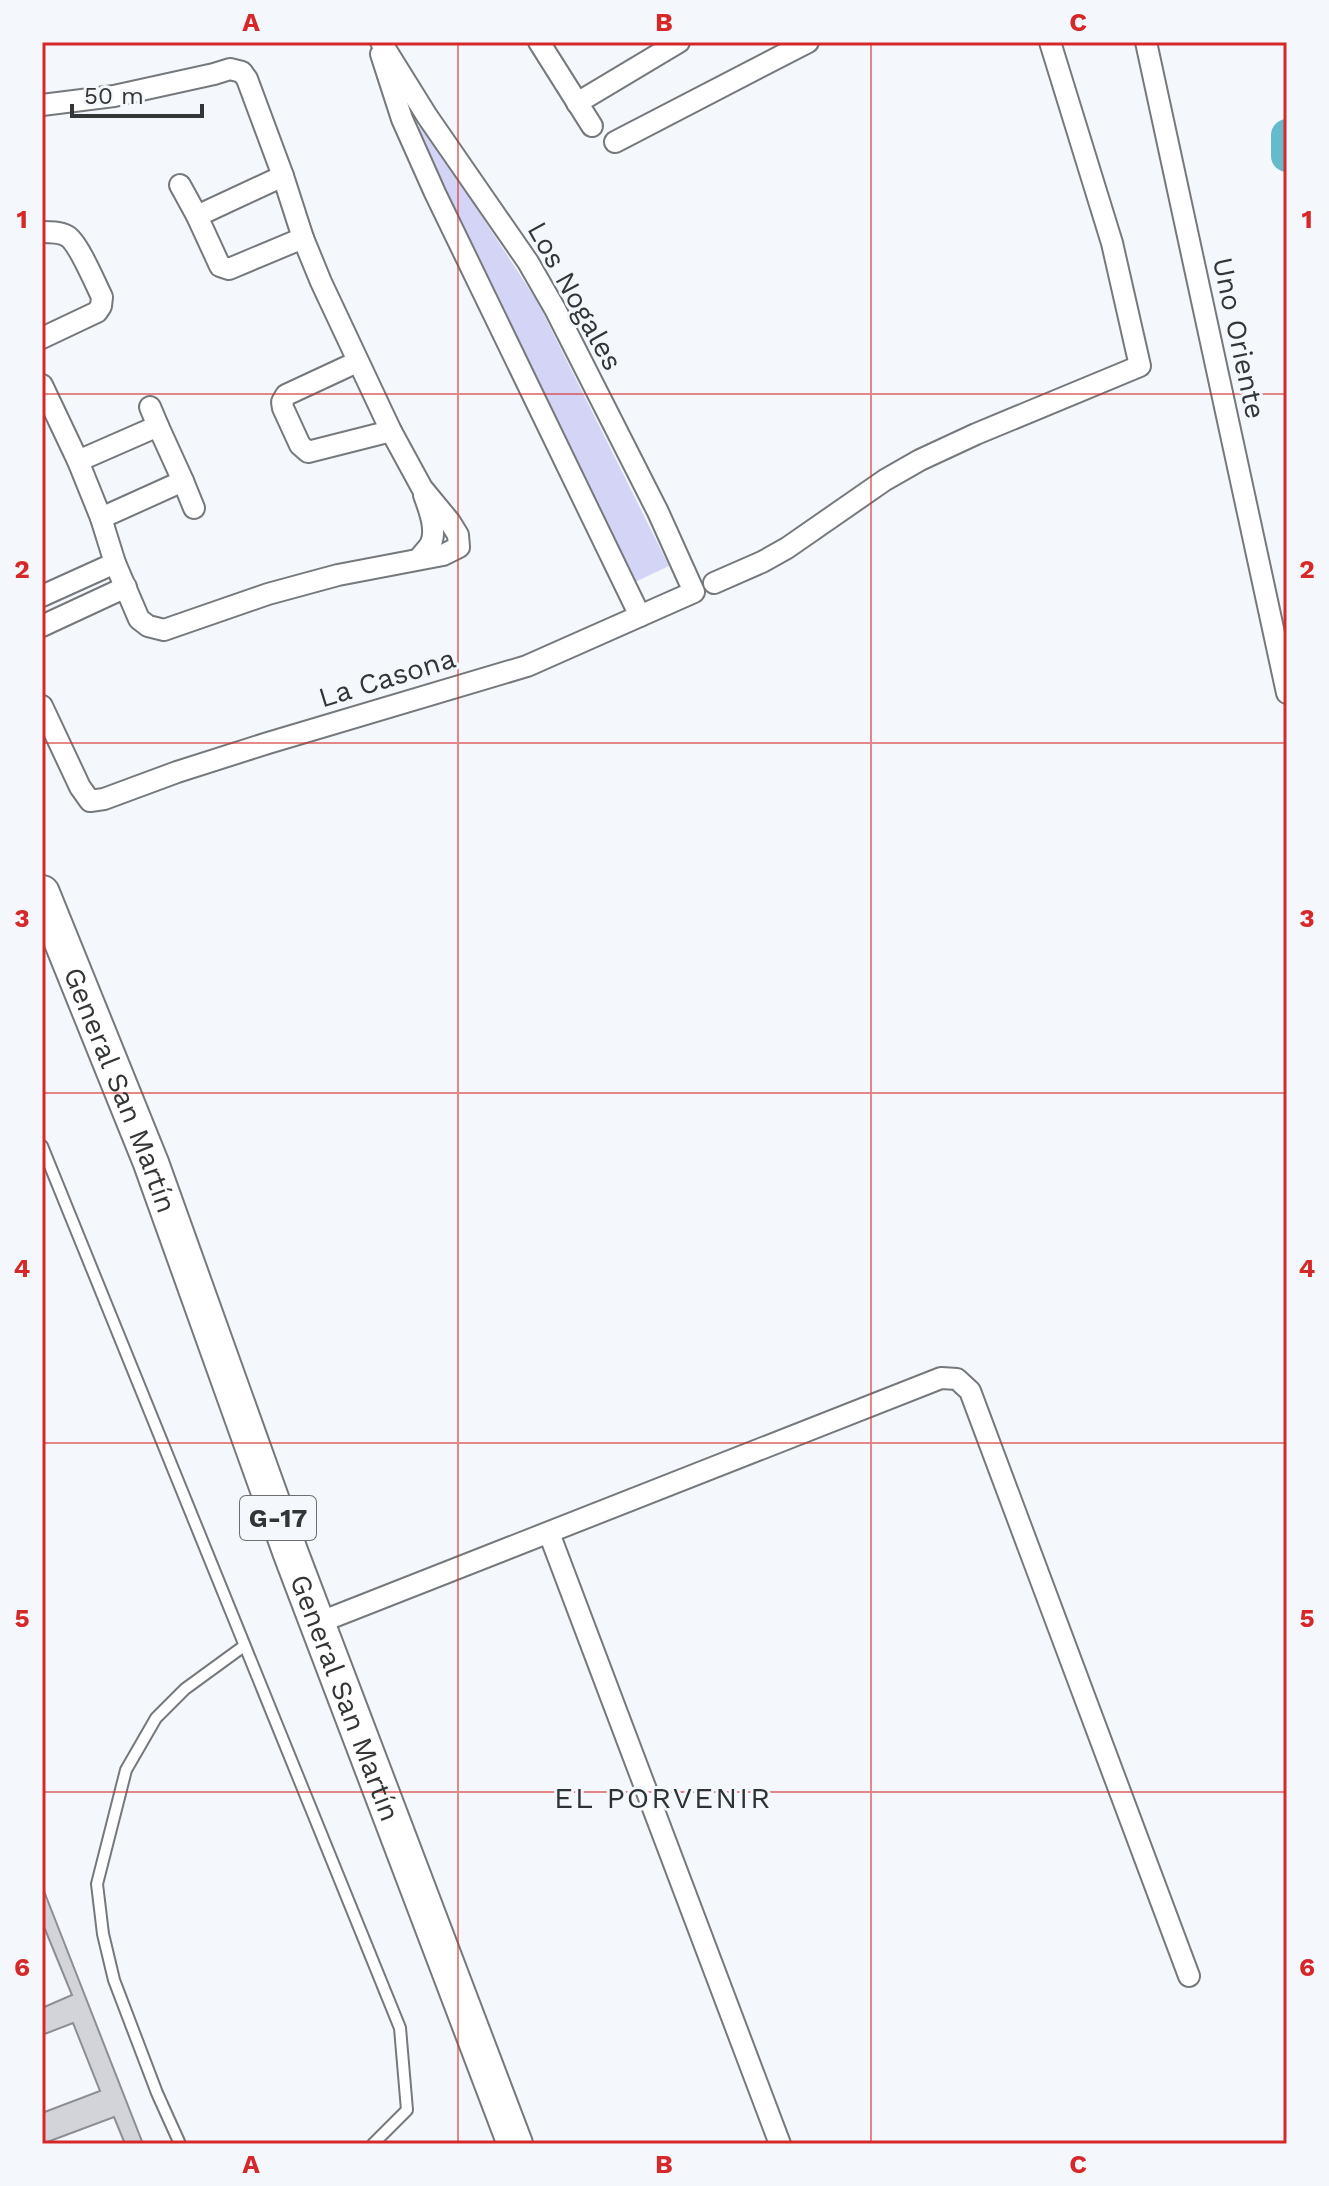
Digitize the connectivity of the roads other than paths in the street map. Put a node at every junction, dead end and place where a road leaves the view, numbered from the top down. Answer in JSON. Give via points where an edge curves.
{"nodes":[{"id":1,"x":379,"y":42,"type":"edge"},
{"id":2,"x":539,"y":42,"type":"edge"},
{"id":3,"x":679,"y":42,"type":"edge"},
{"id":4,"x":807,"y":42,"type":"edge"},
{"id":5,"x":1050,"y":42,"type":"edge"},
{"id":6,"x":1146,"y":42,"type":"edge"},
{"id":7,"x":577,"y":103,"type":"junction"},
{"id":8,"x":42,"y":105,"type":"edge"},
{"id":9,"x":592,"y":126,"type":"dead end"},
{"id":10,"x":615,"y":142,"type":"dead end"},
{"id":11,"x":283,"y":176,"type":"junction"},
{"id":12,"x":180,"y":185,"type":"dead end"},
{"id":13,"x":197,"y":216,"type":"junction"},
{"id":14,"x":42,"y":232,"type":"edge"},
{"id":15,"x":303,"y":238,"type":"junction"},
{"id":16,"x":42,"y":338,"type":"edge"},
{"id":17,"x":357,"y":362,"type":"junction"},
{"id":18,"x":42,"y":385,"type":"edge"},
{"id":19,"x":391,"y":431,"type":"junction"},
{"id":20,"x":78,"y":461,"type":"junction"},
{"id":21,"x":183,"y":481,"type":"junction"},
{"id":22,"x":422,"y":488,"type":"junction"},
{"id":23,"x":194,"y":508,"type":"dead end"},
{"id":24,"x":101,"y":518,"type":"junction"},
{"id":25,"x":419,"y":559,"type":"junction"},
{"id":26,"x":115,"y":563,"type":"junction"},
{"id":27,"x":714,"y":583,"type":"dead end"},
{"id":28,"x":126,"y":587,"type":"junction"},
{"id":29,"x":694,"y":592,"type":"joint"},
{"id":30,"x":42,"y":596,"type":"edge"},
{"id":31,"x":640,"y":616,"type":"junction"},
{"id":32,"x":42,"y":626,"type":"edge"},
{"id":33,"x":1287,"y":693,"type":"edge"},
{"id":34,"x":42,"y":706,"type":"edge"},
{"id":35,"x":42,"y":893,"type":"edge"},
{"id":36,"x":42,"y":1146,"type":"edge"},
{"id":37,"x":549,"y":1533,"type":"junction"},
{"id":38,"x":318,"y":1623,"type":"junction"},
{"id":39,"x":244,"y":1646,"type":"junction"},
{"id":40,"x":1189,"y":1976,"type":"dead end"},
{"id":41,"x":180,"y":2144,"type":"edge"},
{"id":42,"x":373,"y":2144,"type":"edge"},
{"id":43,"x":515,"y":2144,"type":"edge"},
{"id":44,"x":780,"y":2144,"type":"edge"}],
"edges":[{"from":1,"to":29,"type":"street","name":"Los Nogales","via":[[535,274]]},
{"from":1,"to":31,"type":"street","name":"Los Nogales","via":[[402,119],[435,193]]},
{"from":2,"to":7,"type":"street"},
{"from":3,"to":7,"type":"street"},
{"from":4,"to":10,"type":"street"},
{"from":5,"to":27,"type":"street","via":[[1112,243],[1140,366],[920,460],[787,548]]},
{"from":6,"to":33,"type":"street","name":"Uno Oriente"},
{"from":7,"to":9,"type":"street"},
{"from":8,"to":11,"type":"street","via":[[114,96],[230,69],[242,72]]},
{"from":11,"to":13,"type":"street"},
{"from":11,"to":15,"type":"street"},
{"from":12,"to":13,"type":"street"},
{"from":13,"to":15,"type":"street","via":[[224,268]]},
{"from":14,"to":16,"type":"street","via":[[66,235],[74,242],[102,297],[97,312]]},
{"from":15,"to":17,"type":"street"},
{"from":17,"to":19,"type":"street"},
{"from":17,"to":19,"type":"street","via":[[286,395],[283,408],[300,445],[308,452]]},
{"from":18,"to":20,"type":"street"},
{"from":19,"to":22,"type":"street"},
{"from":20,"to":21,"type":"street","via":[[154,417]]},
{"from":20,"to":24,"type":"street"},
{"from":21,"to":23,"type":"street"},
{"from":21,"to":24,"type":"street"},
{"from":22,"to":25,"type":"street","via":[[433,532]]},
{"from":22,"to":25,"type":"street","via":[[450,522],[459,547]]},
{"from":24,"to":26,"type":"street"},
{"from":25,"to":28,"type":"street","via":[[324,578],[164,630],[139,619]]},
{"from":26,"to":28,"type":"street"},
{"from":26,"to":30,"type":"street"},
{"from":28,"to":32,"type":"street"},
{"from":29,"to":31,"type":"street","name":"La Casona"},
{"from":31,"to":34,"type":"street","name":"La Casona","via":[[527,666],[268,743],[104,799],[90,801],[80,787]]},
{"from":35,"to":38,"type":"main road","name":"General San Martín","number":"G-17","via":[[151,1163]]},
{"from":36,"to":39,"type":"lane"},
{"from":37,"to":38,"type":"street"},
{"from":37,"to":40,"type":"street","via":[[941,1378],[962,1382],[970,1391]]},
{"from":37,"to":44,"type":"street"},
{"from":38,"to":43,"type":"main road","name":"General San Martín","number":"G-17"},
{"from":39,"to":41,"type":"lane","via":[[185,1689],[156,1718],[126,1770],[97,1884],[114,1980]]},
{"from":39,"to":42,"type":"lane","via":[[400,2028],[407,2110]]}]}
